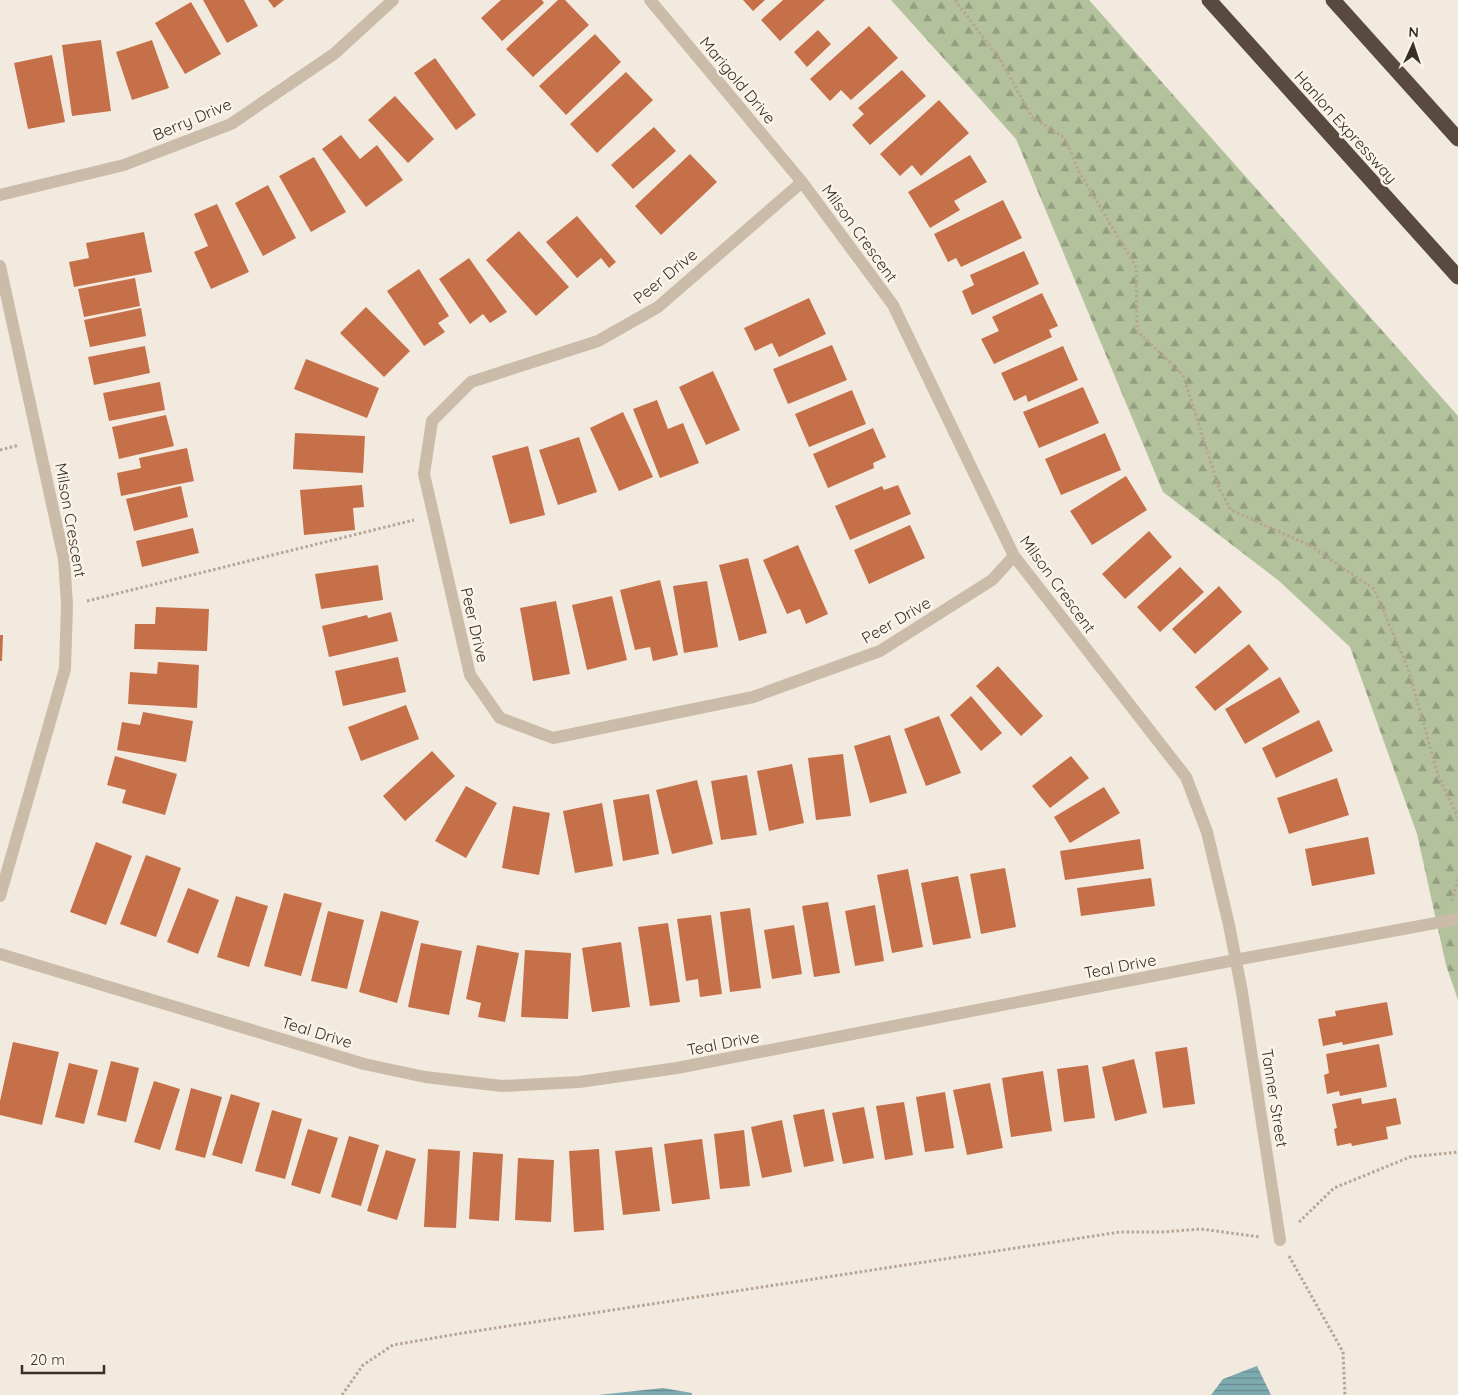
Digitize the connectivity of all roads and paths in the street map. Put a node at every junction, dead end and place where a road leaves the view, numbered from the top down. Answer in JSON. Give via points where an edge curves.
{"nodes":[{"id":1,"x":393,"y":0,"type":"edge"},
{"id":2,"x":650,"y":0,"type":"edge"},
{"id":3,"x":955,"y":0,"type":"edge"},
{"id":4,"x":1209,"y":0,"type":"edge"},
{"id":5,"x":1333,"y":0,"type":"edge"},
{"id":6,"x":1458,"y":139,"type":"edge"},
{"id":7,"x":802,"y":182,"type":"junction"},
{"id":8,"x":0,"y":195,"type":"edge"},
{"id":9,"x":0,"y":266,"type":"edge"},
{"id":10,"x":1458,"y":277,"type":"edge"},
{"id":11,"x":433,"y":515,"type":"junction"},
{"id":12,"x":1014,"y":556,"type":"junction"},
{"id":13,"x":67,"y":606,"type":"junction"},
{"id":14,"x":1458,"y":817,"type":"edge"},
{"id":15,"x":0,"y":896,"type":"edge"},
{"id":16,"x":1458,"y":919,"type":"edge"},
{"id":17,"x":0,"y":954,"type":"edge"},
{"id":18,"x":1235,"y":960,"type":"junction"},
{"id":19,"x":1458,"y":1152,"type":"edge"},
{"id":20,"x":1280,"y":1240,"type":"junction"},
{"id":21,"x":342,"y":1395,"type":"edge"},
{"id":22,"x":1345,"y":1395,"type":"edge"}],
"edges":[{"from":1,"to":8,"type":"street","name":"Berry Drive","via":[[334,54],[231,124],[124,164]]},
{"from":2,"to":7,"type":"street","name":"Marigold Drive"},
{"from":3,"to":14,"type":"path","via":[[1001,61],[1032,117],[1065,138],[1078,170],[1136,268],[1137,331],[1183,375],[1219,488],[1231,510],[1311,546],[1374,589],[1408,668],[1438,775]]},
{"from":4,"to":10,"type":"highway","name":"Hanlon Expressway"},
{"from":5,"to":6,"type":"highway"},
{"from":7,"to":11,"type":"street","name":"Peer Drive","via":[[658,308],[598,340],[471,382],[432,421],[424,474]]},
{"from":7,"to":12,"type":"street","name":"Milson Crescent","via":[[893,305]]},
{"from":9,"to":13,"type":"street","name":"Milson Crescent","via":[[64,559]]},
{"from":11,"to":12,"type":"street","name":"Peer Drive","via":[[470,675],[500,718],[553,738],[753,697],[880,651],[992,580]]},
{"from":11,"to":13,"type":"path"},
{"from":12,"to":18,"type":"street","name":"Milson Crescent","via":[[1186,777],[1207,832]]},
{"from":13,"to":15,"type":"street","name":"Milson Crescent","via":[[65,669]]},
{"from":16,"to":18,"type":"street","name":"Teal Drive"},
{"from":17,"to":18,"type":"street","name":"Teal Drive","via":[[364,1064],[424,1077],[502,1086],[579,1082],[677,1068]]},
{"from":18,"to":20,"type":"street","name":"Tanner Street"},
{"from":19,"to":20,"type":"path","via":[[1410,1157],[1334,1188]]},
{"from":20,"to":21,"type":"path","via":[[1201,1229],[1120,1232],[464,1333],[393,1345],[363,1365]]},
{"from":20,"to":22,"type":"path","via":[[1343,1352]]}]}
